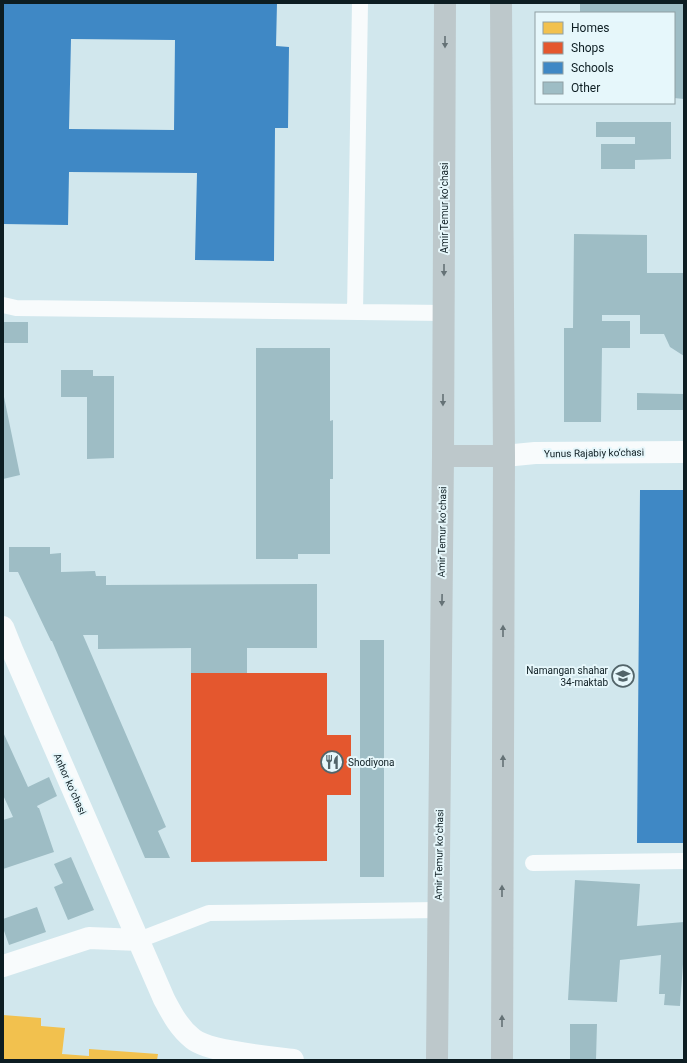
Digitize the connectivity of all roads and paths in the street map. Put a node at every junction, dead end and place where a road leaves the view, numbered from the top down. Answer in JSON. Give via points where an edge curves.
{"nodes":[{"id":1,"x":360,"y":3,"type":"edge"},
{"id":2,"x":445,"y":3,"type":"edge"},
{"id":3,"x":501,"y":3,"type":"edge"},
{"id":4,"x":3,"y":304,"type":"edge"},
{"id":5,"x":355,"y":312,"type":"junction"},
{"id":6,"x":444,"y":313,"type":"junction"},
{"id":7,"x":684,"y":452,"type":"edge"},
{"id":8,"x":443,"y":456,"type":"junction"},
{"id":9,"x":504,"y":456,"type":"junction"},
{"id":10,"x":3,"y":627,"type":"edge"},
{"id":11,"x":8,"y":654,"type":"edge"},
{"id":12,"x":684,"y":861,"type":"edge"},
{"id":13,"x":533,"y":862,"type":"dead end"},
{"id":14,"x":438,"y":910,"type":"junction"},
{"id":15,"x":139,"y":940,"type":"junction"},
{"id":16,"x":3,"y":966,"type":"edge"},
{"id":17,"x":220,"y":1055,"type":"edge"},
{"id":18,"x":292,"y":1060,"type":"edge"},
{"id":19,"x":436,"y":1060,"type":"edge"},
{"id":20,"x":502,"y":1060,"type":"edge"}],
"edges":[{"from":1,"to":5,"type":"lane"},
{"from":2,"to":6,"type":"main road","name":"Amir Temur koʻchasi","one_way":true},
{"from":3,"to":9,"type":"main road"},
{"from":4,"to":5,"type":"lane","via":[[16,308]]},
{"from":5,"to":6,"type":"lane"},
{"from":6,"to":8,"type":"main road","name":"Amir Temur koʻchasi","one_way":true},
{"from":7,"to":9,"type":"street","name":"Yunus Rajabiy ko‘chasi","via":[[535,453]]},
{"from":8,"to":9,"type":"main road"},
{"from":8,"to":14,"type":"main road","name":"Amir Temur koʻchasi","one_way":true},
{"from":20,"to":9,"type":"main road","one_way":true},
{"from":10,"to":11,"type":"street","name":"Anhor koʻchasi"},
{"from":11,"to":15,"type":"street","name":"Anhor koʻchasi"},
{"from":12,"to":13,"type":"lane"},
{"from":14,"to":15,"type":"lane","via":[[209,913]]},
{"from":14,"to":19,"type":"main road","name":"Amir Temur koʻchasi"},
{"from":15,"to":16,"type":"street","via":[[88,938]]},
{"from":15,"to":17,"type":"street","name":"Anhor koʻchasi","via":[[176,1022],[194,1040],[212,1048]]},
{"from":17,"to":18,"type":"street","name":"Anhor koʻchasi"}]}
